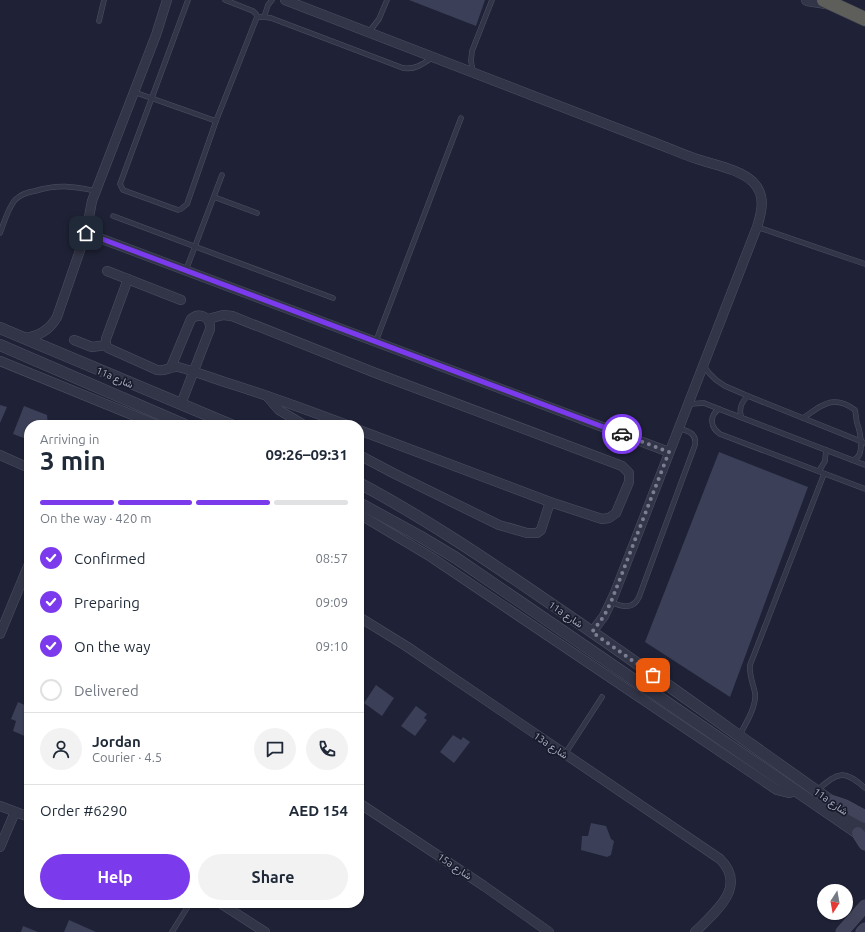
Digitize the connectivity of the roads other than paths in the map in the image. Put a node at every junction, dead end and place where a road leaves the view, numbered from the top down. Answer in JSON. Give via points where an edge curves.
{"nodes":[{"id":1,"x":104,"y":0,"type":"edge"},
{"id":2,"x":166,"y":0,"type":"edge"},
{"id":3,"x":188,"y":0,"type":"edge"},
{"id":4,"x":225,"y":0,"type":"edge"},
{"id":5,"x":272,"y":0,"type":"edge"},
{"id":6,"x":285,"y":0,"type":"edge"},
{"id":7,"x":387,"y":0,"type":"edge"},
{"id":8,"x":492,"y":0,"type":"edge"},
{"id":9,"x":807,"y":0,"type":"edge"},
{"id":10,"x":828,"y":2,"type":"edge"},
{"id":11,"x":257,"y":17,"type":"junction"},
{"id":12,"x":264,"y":17,"type":"junction"},
{"id":13,"x":865,"y":19,"type":"edge"},
{"id":14,"x":99,"y":21,"type":"dead end"},
{"id":15,"x":369,"y":32,"type":"junction"},
{"id":16,"x":434,"y":56,"type":"junction"},
{"id":17,"x":473,"y":72,"type":"junction"},
{"id":18,"x":134,"y":92,"type":"junction"},
{"id":19,"x":152,"y":98,"type":"junction"},
{"id":20,"x":461,"y":118,"type":"dead end"},
{"id":21,"x":216,"y":121,"type":"junction"},
{"id":22,"x":222,"y":175,"type":"dead end"},
{"id":23,"x":96,"y":191,"type":"junction"},
{"id":24,"x":214,"y":197,"type":"junction"},
{"id":25,"x":257,"y":213,"type":"dead end"},
{"id":26,"x":113,"y":216,"type":"dead end"},
{"id":27,"x":757,"y":227,"type":"junction"},
{"id":28,"x":0,"y":233,"type":"edge"},
{"id":29,"x":86,"y":233,"type":"junction"},
{"id":30,"x":195,"y":247,"type":"junction"},
{"id":31,"x":865,"y":264,"type":"edge"},
{"id":32,"x":186,"y":270,"type":"junction"},
{"id":33,"x":107,"y":271,"type":"dead end"},
{"id":34,"x":128,"y":279,"type":"junction"},
{"id":35,"x":333,"y":298,"type":"dead end"},
{"id":36,"x":181,"y":300,"type":"dead end"},
{"id":37,"x":208,"y":320,"type":"junction"},
{"id":38,"x":0,"y":328,"type":"edge"},
{"id":39,"x":23,"y":338,"type":"junction"},
{"id":40,"x":74,"y":340,"type":"dead end"},
{"id":41,"x":376,"y":341,"type":"junction"},
{"id":42,"x":0,"y":344,"type":"edge"},
{"id":43,"x":106,"y":345,"type":"junction"},
{"id":44,"x":67,"y":356,"type":"junction"},
{"id":45,"x":0,"y":361,"type":"edge"},
{"id":46,"x":703,"y":364,"type":"junction"},
{"id":47,"x":171,"y":367,"type":"junction"},
{"id":48,"x":193,"y":371,"type":"junction"},
{"id":49,"x":84,"y":382,"type":"junction"},
{"id":50,"x":267,"y":396,"type":"junction"},
{"id":51,"x":748,"y":396,"type":"junction"},
{"id":52,"x":180,"y":404,"type":"junction"},
{"id":53,"x":688,"y":404,"type":"junction"},
{"id":54,"x":719,"y":409,"type":"junction"},
{"id":55,"x":741,"y":417,"type":"junction"},
{"id":56,"x":803,"y":418,"type":"junction"},
{"id":57,"x":145,"y":420,"type":"edge"},
{"id":58,"x":173,"y":420,"type":"edge"},
{"id":59,"x":201,"y":420,"type":"edge"},
{"id":60,"x":219,"y":420,"type":"edge"},
{"id":61,"x":295,"y":420,"type":"edge"},
{"id":62,"x":333,"y":420,"type":"edge"},
{"id":63,"x":678,"y":428,"type":"junction"},
{"id":64,"x":364,"y":432,"type":"edge"},
{"id":65,"x":865,"y":442,"type":"edge"},
{"id":66,"x":826,"y":450,"type":"junction"},
{"id":67,"x":669,"y":452,"type":"junction"},
{"id":68,"x":0,"y":455,"type":"edge"},
{"id":69,"x":364,"y":458,"type":"edge"},
{"id":70,"x":853,"y":460,"type":"junction"},
{"id":71,"x":865,"y":465,"type":"edge"},
{"id":72,"x":24,"y":466,"type":"edge"},
{"id":73,"x":819,"y":471,"type":"junction"},
{"id":74,"x":824,"y":474,"type":"junction"},
{"id":75,"x":364,"y":486,"type":"edge"},
{"id":76,"x":865,"y":489,"type":"edge"},
{"id":77,"x":550,"y":502,"type":"junction"},
{"id":78,"x":364,"y":506,"type":"edge"},
{"id":79,"x":364,"y":517,"type":"edge"},
{"id":80,"x":24,"y":575,"type":"edge"},
{"id":81,"x":611,"y":602,"type":"junction"},
{"id":82,"x":531,"y":609,"type":"junction"},
{"id":83,"x":364,"y":620,"type":"edge"},
{"id":84,"x":2,"y":624,"type":"edge"},
{"id":85,"x":592,"y":632,"type":"junction"},
{"id":86,"x":0,"y":634,"type":"edge"},
{"id":87,"x":602,"y":697,"type":"dead end"},
{"id":88,"x":739,"y":736,"type":"junction"},
{"id":89,"x":565,"y":754,"type":"junction"},
{"id":90,"x":865,"y":788,"type":"edge"},
{"id":91,"x":797,"y":791,"type":"junction"},
{"id":92,"x":816,"y":791,"type":"junction"},
{"id":93,"x":830,"y":800,"type":"junction"},
{"id":94,"x":0,"y":806,"type":"edge"},
{"id":95,"x":364,"y":806,"type":"edge"},
{"id":96,"x":15,"y":812,"type":"junction"},
{"id":97,"x":24,"y":816,"type":"edge"},
{"id":98,"x":865,"y":817,"type":"edge"},
{"id":99,"x":863,"y":832,"type":"edge"},
{"id":100,"x":865,"y":844,"type":"edge"},
{"id":101,"x":0,"y":847,"type":"edge"},
{"id":102,"x":865,"y":906,"type":"edge"},
{"id":103,"x":187,"y":908,"type":"edge"},
{"id":104,"x":228,"y":908,"type":"edge"},
{"id":105,"x":865,"y":929,"type":"edge"},
{"id":106,"x":172,"y":932,"type":"edge"},
{"id":107,"x":265,"y":932,"type":"edge"},
{"id":108,"x":549,"y":932,"type":"edge"},
{"id":109,"x":695,"y":932,"type":"edge"},
{"id":110,"x":842,"y":932,"type":"edge"},
{"id":111,"x":862,"y":932,"type":"edge"}],
"edges":[{"from":1,"to":14,"type":"lane"},
{"from":2,"to":18,"type":"street","via":[[156,35]]},
{"from":3,"to":19,"type":"lane"},
{"from":4,"to":11,"type":"lane","via":[[253,11]]},
{"from":5,"to":12,"type":"lane"},
{"from":6,"to":15,"type":"street"},
{"from":7,"to":15,"type":"lane"},
{"from":8,"to":17,"type":"lane","via":[[472,51]]},
{"from":9,"to":10,"type":"street"},
{"from":10,"to":13,"type":"highway"},
{"from":11,"to":12,"type":"lane"},
{"from":11,"to":21,"type":"lane"},
{"from":12,"to":16,"type":"lane","via":[[403,68],[418,67]]},
{"from":15,"to":16,"type":"street"},
{"from":16,"to":17,"type":"street"},
{"from":17,"to":27,"type":"street","via":[[745,176],[758,188],[761,195],[762,212]]},
{"from":18,"to":19,"type":"lane"},
{"from":18,"to":23,"type":"street"},
{"from":19,"to":21,"type":"lane"},
{"from":19,"to":21,"type":"lane","via":[[120,184],[123,190],[162,205],[178,210],[187,204]]},
{"from":20,"to":41,"type":"lane"},
{"from":22,"to":24,"type":"lane"},
{"from":23,"to":28,"type":"lane","via":[[60,186],[24,194],[11,205]]},
{"from":23,"to":29,"type":"street"},
{"from":24,"to":25,"type":"lane"},
{"from":24,"to":30,"type":"lane"},
{"from":26,"to":30,"type":"lane"},
{"from":27,"to":31,"type":"lane"},
{"from":27,"to":46,"type":"street"},
{"from":29,"to":32,"type":"street"},
{"from":29,"to":39,"type":"street","via":[[57,318],[40,334]]},
{"from":30,"to":32,"type":"lane"},
{"from":30,"to":35,"type":"lane"},
{"from":32,"to":41,"type":"street"},
{"from":33,"to":34,"type":"street"},
{"from":34,"to":36,"type":"street"},
{"from":34,"to":43,"type":"street"},
{"from":37,"to":47,"type":"street","via":[[202,315],[191,318]]},
{"from":37,"to":48,"type":"street","via":[[210,329]]},
{"from":37,"to":77,"type":"street","via":[[223,315],[232,316],[622,466],[629,473],[629,482],[616,513],[608,518]]},
{"from":38,"to":39,"type":"street","name":"11a شارع"},
{"from":39,"to":44,"type":"street","name":"11a شارع"},
{"from":40,"to":43,"type":"street","via":[[92,347]]},
{"from":41,"to":67,"type":"street"},
{"from":42,"to":44,"type":"street","via":[[27,350],[56,362]]},
{"from":42,"to":49,"type":"street","name":"11a شارع"},
{"from":43,"to":47,"type":"street","via":[[157,370],[163,371]]},
{"from":44,"to":52,"type":"street","name":"11a شارع"},
{"from":45,"to":57,"type":"street"},
{"from":46,"to":51,"type":"lane","via":[[716,380]]},
{"from":46,"to":53,"type":"street"},
{"from":47,"to":48,"type":"street"},
{"from":48,"to":50,"type":"street"},
{"from":48,"to":52,"type":"street"},
{"from":49,"to":58,"type":"street","name":"11a شارع"},
{"from":49,"to":59,"type":"street","via":[[88,377],[98,376]]},
{"from":50,"to":61,"type":"street","via":[[278,410]]},
{"from":50,"to":62,"type":"street"},
{"from":51,"to":55,"type":"lane","via":[[740,407]]},
{"from":51,"to":56,"type":"lane"},
{"from":52,"to":60,"type":"street","name":"11a شارع"},
{"from":53,"to":54,"type":"lane","via":[[704,404]]},
{"from":53,"to":63,"type":"street"},
{"from":54,"to":55,"type":"lane"},
{"from":54,"to":73,"type":"lane","via":[[711,422],[720,434]]},
{"from":55,"to":66,"type":"lane"},
{"from":56,"to":65,"type":"lane"},
{"from":56,"to":65,"type":"lane","via":[[829,402],[851,407],[855,410]]},
{"from":63,"to":67,"type":"street"},
{"from":63,"to":81,"type":"lane","via":[[692,433],[695,445],[639,597],[635,604],[627,607]]},
{"from":64,"to":77,"type":"street"},
{"from":65,"to":70,"type":"lane","via":[[862,455],[858,460]]},
{"from":66,"to":70,"type":"lane"},
{"from":66,"to":73,"type":"lane","via":[[825,461]]},
{"from":67,"to":81,"type":"street"},
{"from":68,"to":72,"type":"street"},
{"from":69,"to":77,"type":"street","via":[[499,525],[520,531],[534,533],[541,530]]},
{"from":70,"to":71,"type":"lane"},
{"from":73,"to":74,"type":"lane"},
{"from":74,"to":76,"type":"lane"},
{"from":74,"to":88,"type":"lane","via":[[750,665],[755,699]]},
{"from":75,"to":85,"type":"street","name":"11a شارع","via":[[470,549]]},
{"from":78,"to":82,"type":"street","name":"11a شارع","via":[[456,558]]},
{"from":79,"to":91,"type":"street","via":[[431,557],[777,790],[789,793]]},
{"from":80,"to":84,"type":"street"},
{"from":81,"to":85,"type":"street"},
{"from":82,"to":85,"type":"street","via":[[543,612],[579,633]]},
{"from":82,"to":91,"type":"street","name":"11a شارع"},
{"from":83,"to":89,"type":"street","name":"13a شارع"},
{"from":84,"to":86,"type":"street"},
{"from":85,"to":88,"type":"street","name":"11a شارع"},
{"from":87,"to":89,"type":"lane"},
{"from":88,"to":92,"type":"street","name":"11a شارع"},
{"from":89,"to":109,"type":"street","name":"13a شارع","via":[[726,865],[730,873],[730,889],[723,904]]},
{"from":90,"to":92,"type":"lane","via":[[854,778],[839,775],[834,776]]},
{"from":91,"to":99,"type":"street","name":"11a شارع"},
{"from":92,"to":93,"type":"street","name":"11a شارع"},
{"from":93,"to":98,"type":"main road"},
{"from":93,"to":99,"type":"street","name":"11a شارع"},
{"from":94,"to":96,"type":"street"},
{"from":95,"to":108,"type":"street","name":"15a شارع"},
{"from":96,"to":97,"type":"street"},
{"from":96,"to":101,"type":"street"},
{"from":99,"to":100,"type":"main road"},
{"from":102,"to":110,"type":"main road"},
{"from":103,"to":106,"type":"lane"},
{"from":104,"to":107,"type":"street"},
{"from":105,"to":111,"type":"main road"}]}
